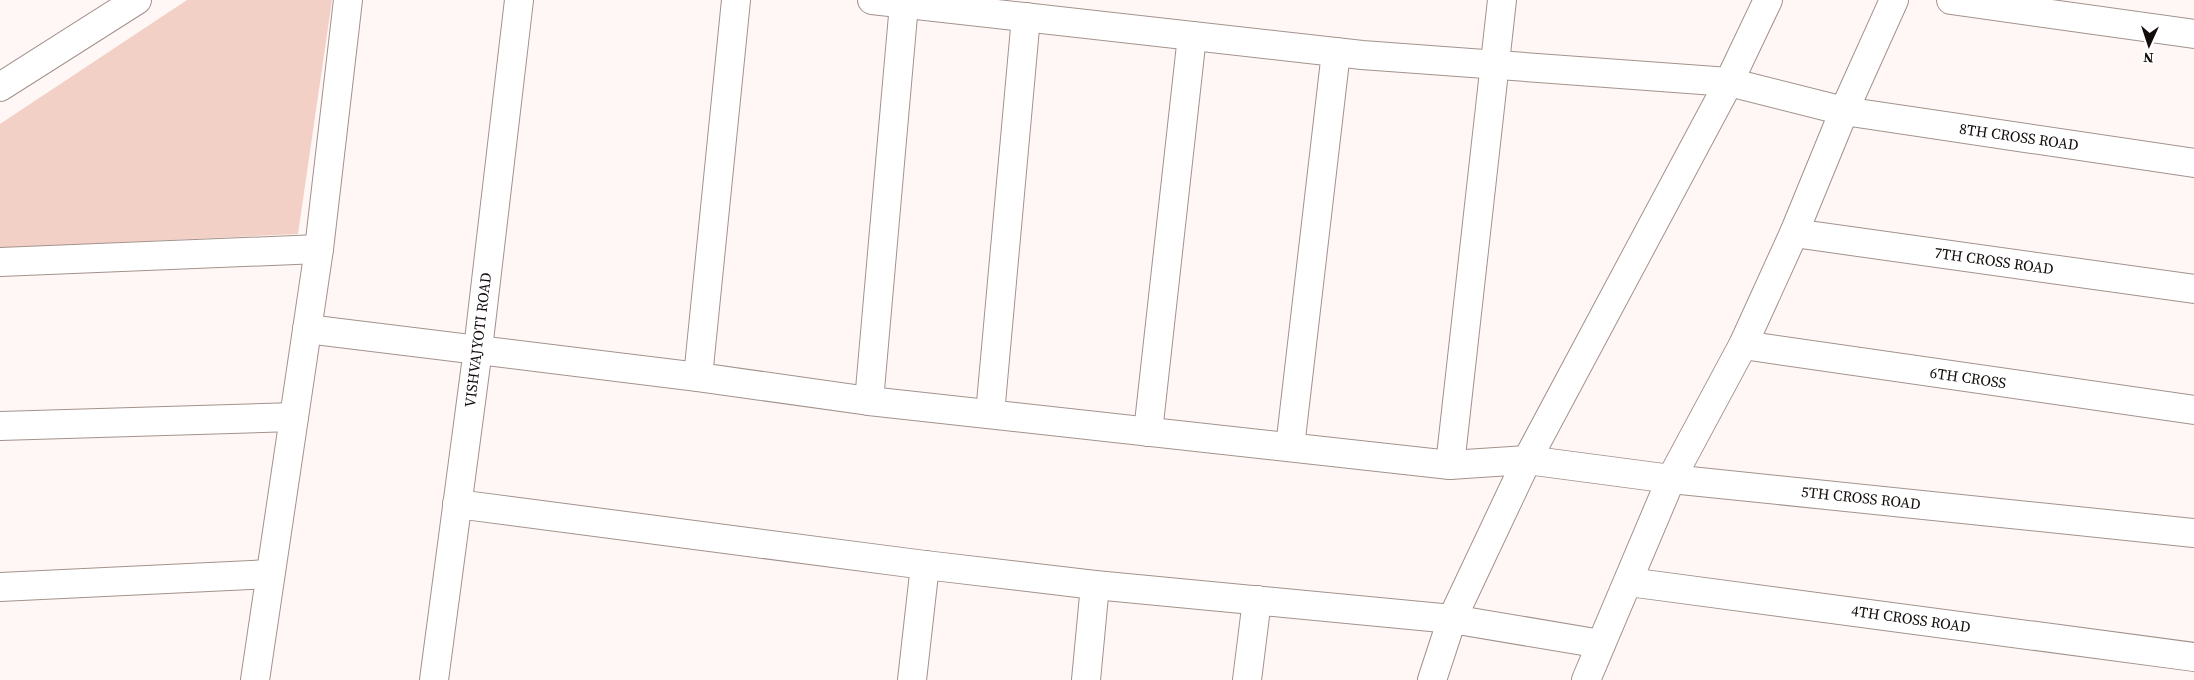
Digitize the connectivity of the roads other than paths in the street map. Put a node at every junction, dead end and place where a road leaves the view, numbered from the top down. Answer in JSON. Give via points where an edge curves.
{"nodes":[{"id":1,"x":136,"y":0,"type":"edge"},
{"id":2,"x":348,"y":0,"type":"edge"},
{"id":3,"x":519,"y":0,"type":"edge"},
{"id":4,"x":736,"y":0,"type":"edge"},
{"id":5,"x":872,"y":0,"type":"edge"},
{"id":6,"x":1502,"y":0,"type":"edge"},
{"id":7,"x":1768,"y":0,"type":"edge"},
{"id":8,"x":1894,"y":0,"type":"edge"},
{"id":9,"x":1951,"y":0,"type":"edge"},
{"id":10,"x":904,"y":4,"type":"junction"},
{"id":11,"x":1036,"y":12,"type":"edge"},
{"id":12,"x":2194,"y":34,"type":"edge"},
{"id":13,"x":1192,"y":36,"type":"junction"},
{"id":14,"x":1336,"y":52,"type":"junction"},
{"id":15,"x":1495,"y":66,"type":"junction"},
{"id":16,"x":1729,"y":82,"type":"junction"},
{"id":17,"x":0,"y":87,"type":"edge"},
{"id":18,"x":1844,"y":111,"type":"junction"},
{"id":19,"x":2194,"y":162,"type":"edge"},
{"id":20,"x":1794,"y":233,"type":"junction"},
{"id":21,"x":318,"y":250,"type":"junction"},
{"id":22,"x":0,"y":262,"type":"edge"},
{"id":23,"x":2194,"y":289,"type":"edge"},
{"id":24,"x":307,"y":329,"type":"junction"},
{"id":25,"x":1743,"y":346,"type":"junction"},
{"id":26,"x":478,"y":349,"type":"junction"},
{"id":27,"x":698,"y":377,"type":"junction"},
{"id":28,"x":869,"y":402,"type":"junction"},
{"id":29,"x":2194,"y":410,"type":"edge"},
{"id":30,"x":990,"y":414,"type":"junction"},
{"id":31,"x":294,"y":417,"type":"junction"},
{"id":32,"x":0,"y":426,"type":"edge"},
{"id":33,"x":1148,"y":432,"type":"junction"},
{"id":34,"x":1290,"y":447,"type":"junction"},
{"id":35,"x":1527,"y":460,"type":"junction"},
{"id":36,"x":1450,"y":465,"type":"junction"},
{"id":37,"x":1671,"y":479,"type":"junction"},
{"id":38,"x":457,"y":504,"type":"junction"},
{"id":39,"x":2194,"y":533,"type":"edge"},
{"id":40,"x":925,"y":565,"type":"junction"},
{"id":41,"x":270,"y":574,"type":"junction"},
{"id":42,"x":1629,"y":582,"type":"junction"},
{"id":43,"x":1095,"y":585,"type":"junction"},
{"id":44,"x":0,"y":587,"type":"edge"},
{"id":45,"x":1257,"y":600,"type":"junction"},
{"id":46,"x":1452,"y":619,"type":"junction"},
{"id":47,"x":1601,"y":644,"type":"junction"},
{"id":48,"x":2194,"y":657,"type":"edge"},
{"id":49,"x":255,"y":680,"type":"edge"},
{"id":50,"x":434,"y":680,"type":"edge"},
{"id":51,"x":912,"y":680,"type":"edge"},
{"id":52,"x":1086,"y":680,"type":"edge"},
{"id":53,"x":1247,"y":680,"type":"edge"},
{"id":54,"x":1432,"y":680,"type":"edge"},
{"id":55,"x":1586,"y":680,"type":"edge"}],
"edges":[{"from":1,"to":17,"type":"street"},
{"from":2,"to":21,"type":"street"},
{"from":3,"to":26,"type":"street","name":"VISHVAJYOTI ROAD"},
{"from":4,"to":27,"type":"street"},
{"from":5,"to":10,"type":"street","name":"8TH CROSS ROAD"},
{"from":6,"to":15,"type":"street"},
{"from":7,"to":16,"type":"street"},
{"from":8,"to":18,"type":"street"},
{"from":9,"to":12,"type":"street"},
{"from":10,"to":11,"type":"street","name":"8TH CROSS ROAD"},
{"from":10,"to":28,"type":"street"},
{"from":11,"to":13,"type":"street","name":"8TH CROSS ROAD"},
{"from":11,"to":30,"type":"street"},
{"from":13,"to":14,"type":"street","name":"8TH CROSS ROAD"},
{"from":13,"to":33,"type":"street"},
{"from":14,"to":15,"type":"street","name":"8TH CROSS ROAD"},
{"from":14,"to":34,"type":"street"},
{"from":15,"to":16,"type":"street","name":"8TH CROSS ROAD"},
{"from":15,"to":36,"type":"street"},
{"from":16,"to":18,"type":"street","name":"8TH CROSS ROAD"},
{"from":16,"to":35,"type":"street"},
{"from":18,"to":19,"type":"street","name":"8TH CROSS ROAD"},
{"from":18,"to":20,"type":"street"},
{"from":20,"to":23,"type":"street","name":"7TH CROSS ROAD"},
{"from":20,"to":25,"type":"street"},
{"from":21,"to":22,"type":"street"},
{"from":21,"to":24,"type":"street"},
{"from":24,"to":26,"type":"street","name":"5TH CROSS ROAD"},
{"from":24,"to":31,"type":"street"},
{"from":25,"to":29,"type":"street","name":"6TH CROSS"},
{"from":25,"to":37,"type":"street"},
{"from":26,"to":27,"type":"street","name":"5TH CROSS ROAD"},
{"from":26,"to":38,"type":"street","name":"VISHVAJYOTI ROAD"},
{"from":27,"to":28,"type":"street","name":"5TH CROSS ROAD"},
{"from":28,"to":30,"type":"street","name":"5TH CROSS ROAD"},
{"from":30,"to":33,"type":"street","name":"5TH CROSS ROAD"},
{"from":31,"to":32,"type":"street"},
{"from":31,"to":41,"type":"street"},
{"from":33,"to":34,"type":"street","name":"5TH CROSS ROAD"},
{"from":34,"to":36,"type":"street","name":"5TH CROSS ROAD"},
{"from":35,"to":36,"type":"street","name":"5TH CROSS ROAD"},
{"from":35,"to":37,"type":"street","name":"5TH CROSS ROAD"},
{"from":35,"to":46,"type":"street"},
{"from":37,"to":39,"type":"street","name":"5TH CROSS ROAD"},
{"from":37,"to":42,"type":"street"},
{"from":38,"to":40,"type":"street"},
{"from":38,"to":50,"type":"street","name":"VISHVAJYOTI ROAD"},
{"from":40,"to":43,"type":"street"},
{"from":40,"to":51,"type":"street"},
{"from":41,"to":44,"type":"street"},
{"from":41,"to":49,"type":"street"},
{"from":42,"to":47,"type":"street"},
{"from":42,"to":48,"type":"street","name":"4TH CROSS ROAD"},
{"from":43,"to":45,"type":"street"},
{"from":43,"to":52,"type":"street"},
{"from":45,"to":46,"type":"street"},
{"from":45,"to":53,"type":"street"},
{"from":46,"to":47,"type":"street"},
{"from":46,"to":54,"type":"street"},
{"from":47,"to":55,"type":"street"}]}
